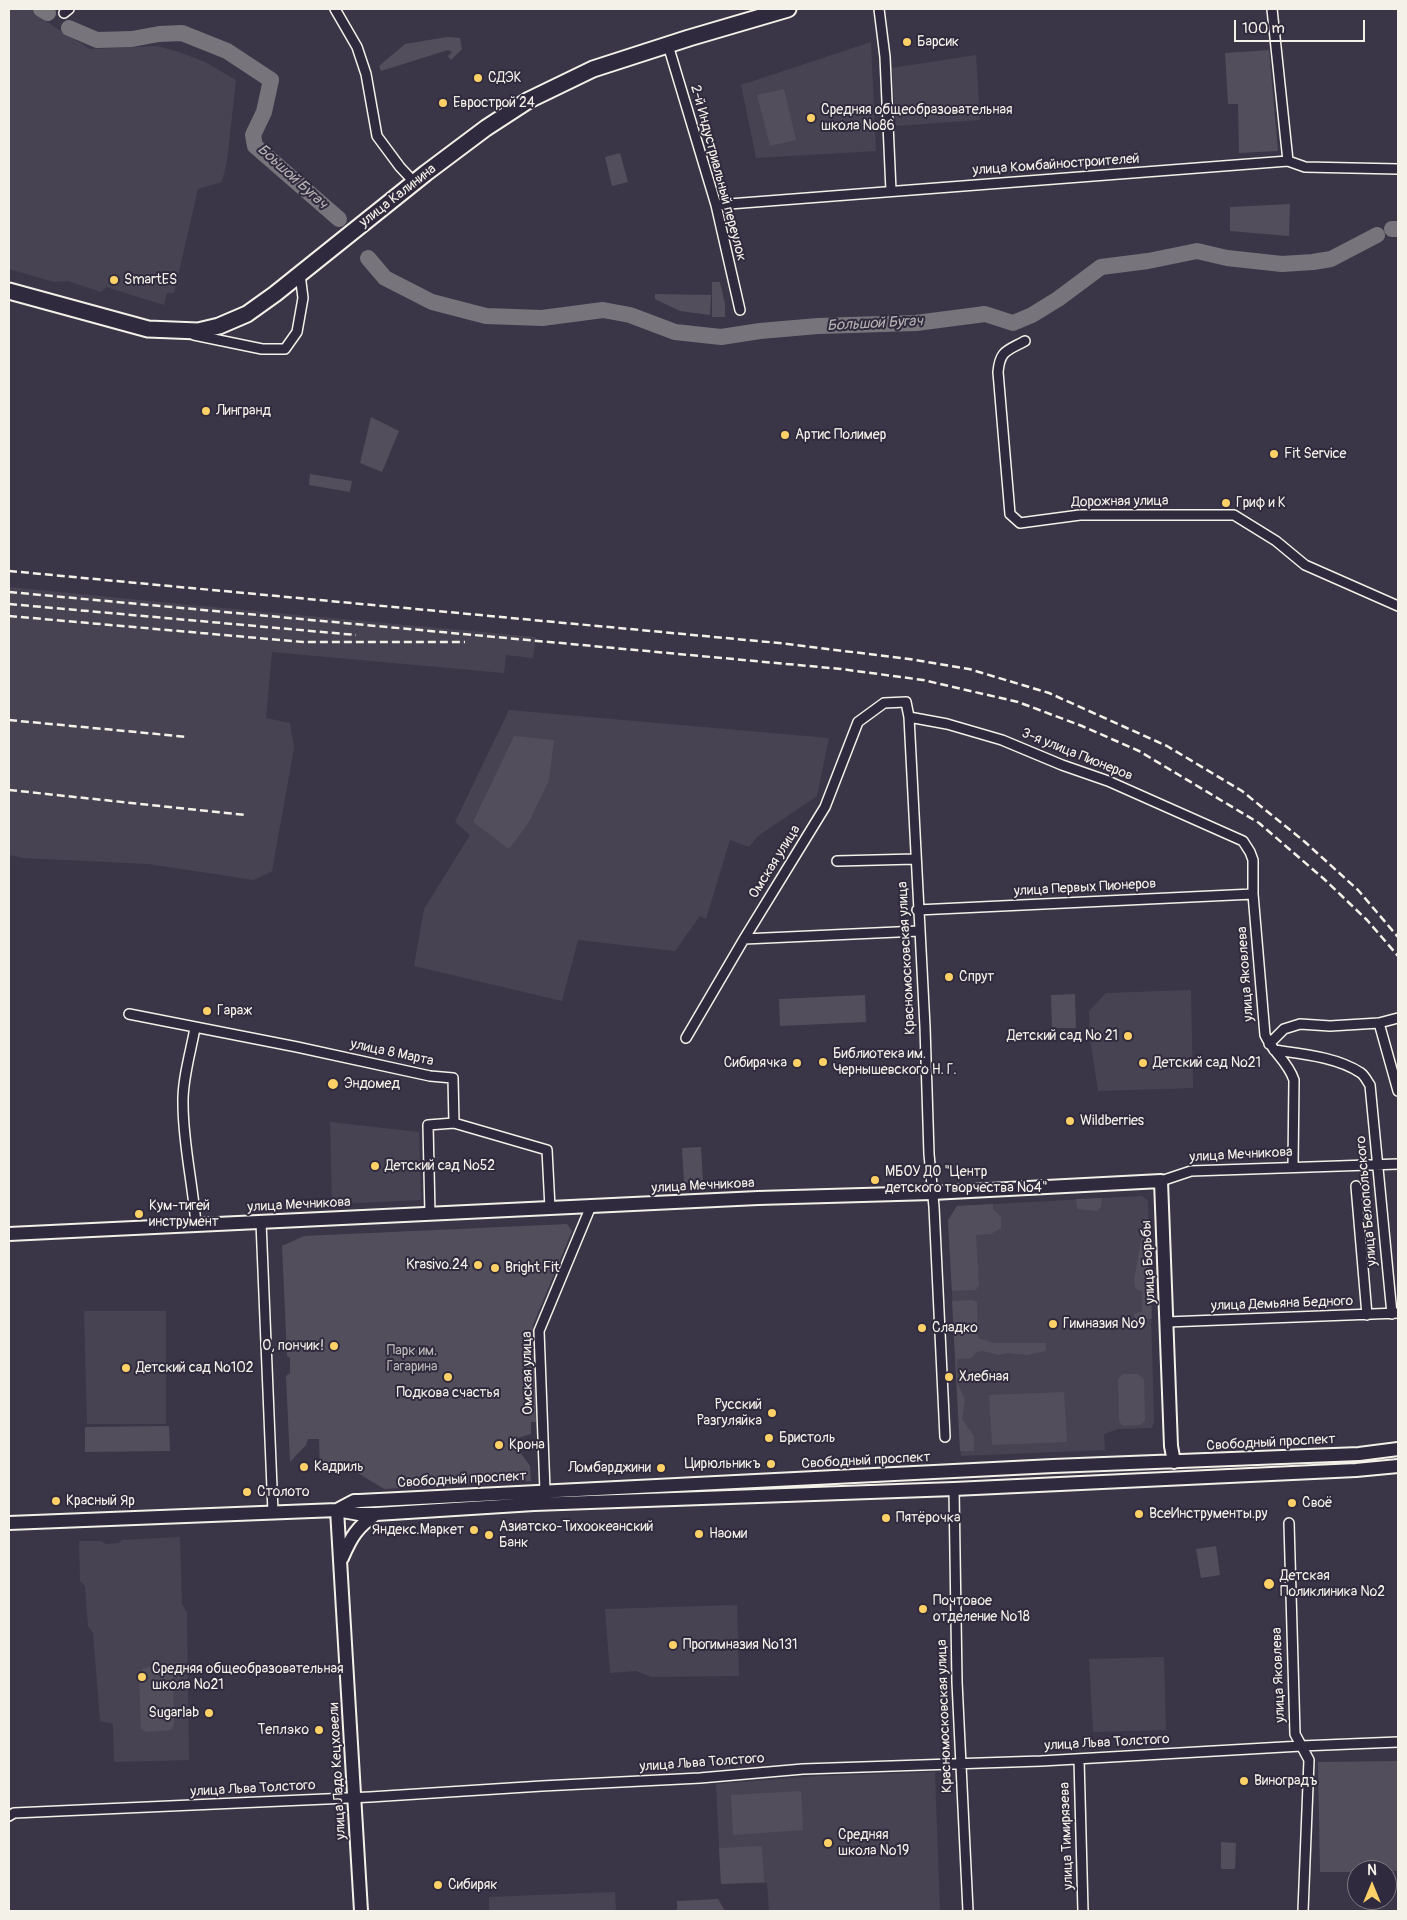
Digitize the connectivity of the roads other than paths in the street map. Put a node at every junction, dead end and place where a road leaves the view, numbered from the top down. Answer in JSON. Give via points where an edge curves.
{"nodes":[{"id":1,"x":335,"y":9,"type":"edge"},
{"id":2,"x":788,"y":9,"type":"edge"},
{"id":3,"x":879,"y":9,"type":"edge"},
{"id":4,"x":1272,"y":9,"type":"edge"},
{"id":5,"x":668,"y":45,"type":"junction"},
{"id":6,"x":1288,"y":161,"type":"junction"},
{"id":7,"x":1398,"y":170,"type":"edge"},
{"id":8,"x":414,"y":182,"type":"junction"},
{"id":9,"x":891,"y":191,"type":"junction"},
{"id":10,"x":716,"y":205,"type":"junction"},
{"id":11,"x":300,"y":274,"type":"junction"},
{"id":12,"x":9,"y":291,"type":"edge"},
{"id":13,"x":740,"y":310,"type":"dead end"},
{"id":14,"x":179,"y":332,"type":"junction"},
{"id":15,"x":1025,"y":341,"type":"dead end"},
{"id":16,"x":1398,"y":606,"type":"edge"},
{"id":17,"x":909,"y":717,"type":"junction"},
{"id":18,"x":915,"y":859,"type":"junction"},
{"id":19,"x":1253,"y":860,"type":"joint"},
{"id":20,"x":837,"y":862,"type":"dead end"},
{"id":21,"x":1254,"y":894,"type":"junction"},
{"id":22,"x":917,"y":910,"type":"junction"},
{"id":23,"x":919,"y":932,"type":"junction"},
{"id":24,"x":744,"y":939,"type":"junction"},
{"id":25,"x":129,"y":1014,"type":"dead end"},
{"id":26,"x":1398,"y":1018,"type":"edge"},
{"id":27,"x":1379,"y":1023,"type":"junction"},
{"id":28,"x":194,"y":1028,"type":"junction"},
{"id":29,"x":686,"y":1038,"type":"dead end"},
{"id":30,"x":1272,"y":1047,"type":"junction"},
{"id":31,"x":1398,"y":1091,"type":"edge"},
{"id":32,"x":454,"y":1123,"type":"junction"},
{"id":33,"x":1377,"y":1164,"type":"junction"},
{"id":34,"x":1398,"y":1164,"type":"edge"},
{"id":35,"x":1293,"y":1167,"type":"junction"},
{"id":36,"x":1161,"y":1181,"type":"junction"},
{"id":37,"x":1356,"y":1186,"type":"dead end"},
{"id":38,"x":932,"y":1193,"type":"junction"},
{"id":39,"x":591,"y":1206,"type":"junction"},
{"id":40,"x":550,"y":1208,"type":"junction"},
{"id":41,"x":430,"y":1214,"type":"junction"},
{"id":42,"x":261,"y":1222,"type":"junction"},
{"id":43,"x":196,"y":1225,"type":"junction"},
{"id":44,"x":9,"y":1234,"type":"edge"},
{"id":45,"x":1395,"y":1314,"type":"edge"},
{"id":46,"x":1368,"y":1315,"type":"junction"},
{"id":47,"x":1166,"y":1322,"type":"junction"},
{"id":48,"x":945,"y":1437,"type":"dead end"},
{"id":49,"x":1398,"y":1449,"type":"edge"},
{"id":50,"x":1174,"y":1462,"type":"junction"},
{"id":51,"x":1398,"y":1466,"type":"edge"},
{"id":52,"x":955,"y":1472,"type":"junction"},
{"id":53,"x":954,"y":1489,"type":"junction"},
{"id":54,"x":545,"y":1490,"type":"junction"},
{"id":55,"x":546,"y":1504,"type":"junction"},
{"id":56,"x":338,"y":1510,"type":"junction"},
{"id":57,"x":273,"y":1512,"type":"junction"},
{"id":58,"x":376,"y":1514,"type":"junction"},
{"id":59,"x":9,"y":1523,"type":"edge"},
{"id":60,"x":1289,"y":1523,"type":"dead end"},
{"id":61,"x":341,"y":1560,"type":"junction"},
{"id":62,"x":1398,"y":1742,"type":"edge"},
{"id":63,"x":1300,"y":1746,"type":"junction"},
{"id":64,"x":1079,"y":1759,"type":"junction"},
{"id":65,"x":960,"y":1763,"type":"junction"},
{"id":66,"x":355,"y":1798,"type":"junction"},
{"id":67,"x":9,"y":1816,"type":"edge"},
{"id":68,"x":361,"y":1911,"type":"edge"},
{"id":69,"x":968,"y":1911,"type":"edge"},
{"id":70,"x":1084,"y":1911,"type":"edge"},
{"id":71,"x":1303,"y":1911,"type":"edge"}],
"edges":[{"from":1,"to":8,"type":"street","via":[[357,47],[366,74],[377,136]]},
{"from":2,"to":5,"type":"main road","name":"улица Калинина"},
{"from":3,"to":9,"type":"street","via":[[885,57]]},
{"from":4,"to":6,"type":"street"},
{"from":5,"to":8,"type":"main road","name":"улица Калинина","via":[[593,70],[529,100]]},
{"from":5,"to":10,"type":"street","name":"2-й Индустриальный переулок"},
{"from":6,"to":7,"type":"street","name":"улица Комбайностроителей","via":[[1305,167]]},
{"from":6,"to":9,"type":"street","name":"улица Комбайностроителей"},
{"from":8,"to":11,"type":"main road","name":"улица Калинина"},
{"from":9,"to":10,"type":"street","name":"улица Комбайностроителей"},
{"from":10,"to":13,"type":"street","name":"2-й Индустриальный переулок"},
{"from":11,"to":14,"type":"main road","name":"улица Калинина","via":[[247,314],[219,326]]},
{"from":11,"to":14,"type":"street","via":[[303,298],[297,332],[285,348],[262,348]]},
{"from":12,"to":14,"type":"main road","name":"улица Калинина","via":[[148,330]]},
{"from":15,"to":16,"type":"street","name":"Дорожная улица","via":[[1004,352],[998,372],[1010,514],[1020,523],[1080,515],[1234,515],[1276,541],[1305,565]]},
{"from":17,"to":18,"type":"street","name":"Красномосковская улица"},
{"from":17,"to":19,"type":"street","name":"3-я улица Пионеров","via":[[1002,740],[1108,781],[1243,841]]},
{"from":17,"to":24,"type":"street","name":"Омская улица","via":[[906,702],[884,703],[858,722],[825,807]]},
{"from":18,"to":20,"type":"street"},
{"from":18,"to":22,"type":"street","name":"Красномосковская улица"},
{"from":19,"to":21,"type":"street","name":"улица Яковлева"},
{"from":21,"to":22,"type":"street","name":"улица Первых Пионеров"},
{"from":21,"to":30,"type":"street","name":"улица Яковлева","via":[[1263,1028]]},
{"from":22,"to":23,"type":"street","name":"Красномосковская улица"},
{"from":23,"to":24,"type":"street"},
{"from":23,"to":38,"type":"street","name":"Красномосковская улица"},
{"from":24,"to":29,"type":"street","name":"Омская улица"},
{"from":25,"to":28,"type":"street","name":"улица 8 Марта"},
{"from":26,"to":27,"type":"street"},
{"from":27,"to":30,"type":"street","via":[[1300,1024],[1284,1029]]},
{"from":27,"to":31,"type":"street"},
{"from":28,"to":32,"type":"street","name":"улица 8 Марта","via":[[453,1078]]},
{"from":28,"to":43,"type":"street","via":[[182,1102]]},
{"from":30,"to":33,"type":"street","name":"улица Белопольского","via":[[1331,1061],[1363,1074],[1370,1085]]},
{"from":30,"to":35,"type":"street","name":"улица Яковлева","via":[[1289,1067],[1294,1080]]},
{"from":32,"to":40,"type":"street","via":[[547,1150]]},
{"from":32,"to":41,"type":"street","via":[[428,1125]]},
{"from":33,"to":34,"type":"street","name":"улица Мечникова"},
{"from":33,"to":35,"type":"street","name":"улица Мечникова"},
{"from":33,"to":45,"type":"street","name":"улица Белопольского"},
{"from":35,"to":36,"type":"street","name":"улица Мечникова","via":[[1190,1171]]},
{"from":36,"to":38,"type":"main road","name":"улица Мечникова"},
{"from":36,"to":47,"type":"main road","name":"улица Борьбы"},
{"from":37,"to":46,"type":"street"},
{"from":38,"to":39,"type":"main road","name":"улица Мечникова"},
{"from":38,"to":48,"type":"street","name":"Красномосковская улица"},
{"from":39,"to":40,"type":"main road","name":"улица Мечникова"},
{"from":39,"to":54,"type":"street","name":"Омская улица","via":[[539,1330]]},
{"from":40,"to":41,"type":"main road","name":"улица Мечникова"},
{"from":41,"to":42,"type":"main road","name":"улица Мечникова"},
{"from":42,"to":43,"type":"main road","name":"улица Мечникова"},
{"from":42,"to":57,"type":"street"},
{"from":43,"to":44,"type":"main road","name":"улица Мечникова"},
{"from":45,"to":46,"type":"street","name":"улица Демьяна Бедного"},
{"from":46,"to":47,"type":"street","name":"улица Демьяна Бедного"},
{"from":47,"to":50,"type":"main road","name":"улица Борьбы"},
{"from":49,"to":50,"type":"main road","name":"Свободный проспект","via":[[1359,1454]]},
{"from":50,"to":52,"type":"main road","name":"Свободный проспект"},
{"from":51,"to":53,"type":"main road","name":"Свободный проспект"},
{"from":52,"to":53,"type":"main road"},
{"from":52,"to":54,"type":"main road","name":"Свободный проспект"},
{"from":53,"to":55,"type":"main road","name":"Свободный проспект"},
{"from":53,"to":65,"type":"street","name":"Красномосковская улица"},
{"from":54,"to":55,"type":"main road"},
{"from":54,"to":56,"type":"main road","name":"Свободный проспект","via":[[354,1501]]},
{"from":55,"to":58,"type":"main road","name":"Свободный проспект"},
{"from":56,"to":57,"type":"main road","name":"Свободный проспект"},
{"from":56,"to":58,"type":"main road","name":"Свободный проспект"},
{"from":56,"to":61,"type":"main road","name":"улица Ладо Кецховели"},
{"from":57,"to":59,"type":"main road","name":"Свободный проспект"},
{"from":58,"to":61,"type":"main road","via":[[352,1535]]},
{"from":60,"to":63,"type":"street","name":"улица Яковлева","via":[[1295,1734]]},
{"from":61,"to":66,"type":"main road","name":"улица Ладо Кецховели"},
{"from":62,"to":63,"type":"street","name":"улица Льва Толстого"},
{"from":63,"to":64,"type":"street","name":"улица Льва Толстого"},
{"from":63,"to":71,"type":"street","name":"улица Яковлева","via":[[1309,1760]]},
{"from":64,"to":65,"type":"street","name":"улица Льва Толстого"},
{"from":64,"to":70,"type":"street","name":"улица Тимирязева"},
{"from":65,"to":66,"type":"street","name":"улица Льва Толстого","via":[[803,1769]]},
{"from":65,"to":69,"type":"street","name":"Красномосковская улица"},
{"from":66,"to":67,"type":"street","name":"улица Льва Толстого","via":[[14,1813]]},
{"from":66,"to":68,"type":"main road","name":"улица Ладо Кецховели"}]}
